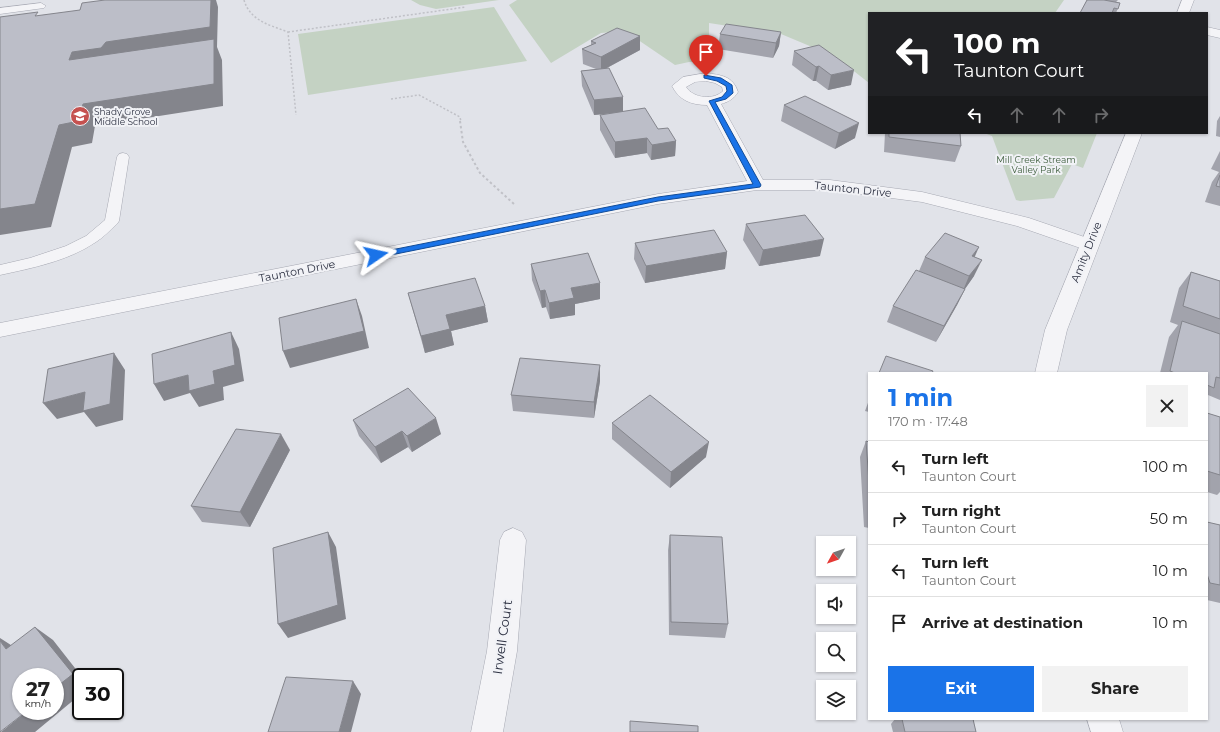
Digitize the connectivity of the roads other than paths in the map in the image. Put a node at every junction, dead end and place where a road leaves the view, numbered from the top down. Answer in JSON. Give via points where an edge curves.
{"nodes":[{"id":1,"x":1188,"y":0,"type":"edge"},
{"id":2,"x":41,"y":6,"type":"dead end"},
{"id":3,"x":0,"y":11,"type":"edge"},
{"id":4,"x":1183,"y":12,"type":"edge"},
{"id":5,"x":1208,"y":31,"type":"edge"},
{"id":6,"x":1220,"y":34,"type":"edge"},
{"id":7,"x":712,"y":101,"type":"dead end"},
{"id":8,"x":1134,"y":134,"type":"edge"},
{"id":9,"x":123,"y":157,"type":"dead end"},
{"id":10,"x":757,"y":185,"type":"junction"},
{"id":11,"x":1088,"y":245,"type":"junction"},
{"id":12,"x":0,"y":270,"type":"edge"},
{"id":13,"x":0,"y":330,"type":"edge"},
{"id":14,"x":1046,"y":372,"type":"edge"},
{"id":15,"x":513,"y":540,"type":"dead end"},
{"id":16,"x":1103,"y":720,"type":"edge"},
{"id":17,"x":487,"y":732,"type":"edge"},
{"id":18,"x":1107,"y":732,"type":"edge"}],
"edges":[{"from":1,"to":4,"type":"street"},
{"from":2,"to":3,"type":"lane"},
{"from":5,"to":6,"type":"street"},
{"from":7,"to":10,"type":"street"},
{"from":8,"to":11,"type":"street","name":"Amity Drive"},
{"from":9,"to":12,"type":"lane","via":[[112,221],[90,239],[59,254]]},
{"from":10,"to":11,"type":"street","name":"Taunton Drive","via":[[830,185],[922,197],[1023,222]]},
{"from":10,"to":13,"type":"street","name":"Taunton Drive","via":[[658,199]]},
{"from":11,"to":14,"type":"street","name":"Amity Drive","via":[[1056,330]]},
{"from":15,"to":17,"type":"street","name":"Irwell Court","via":[[502,651]]},
{"from":16,"to":18,"type":"street"}]}
